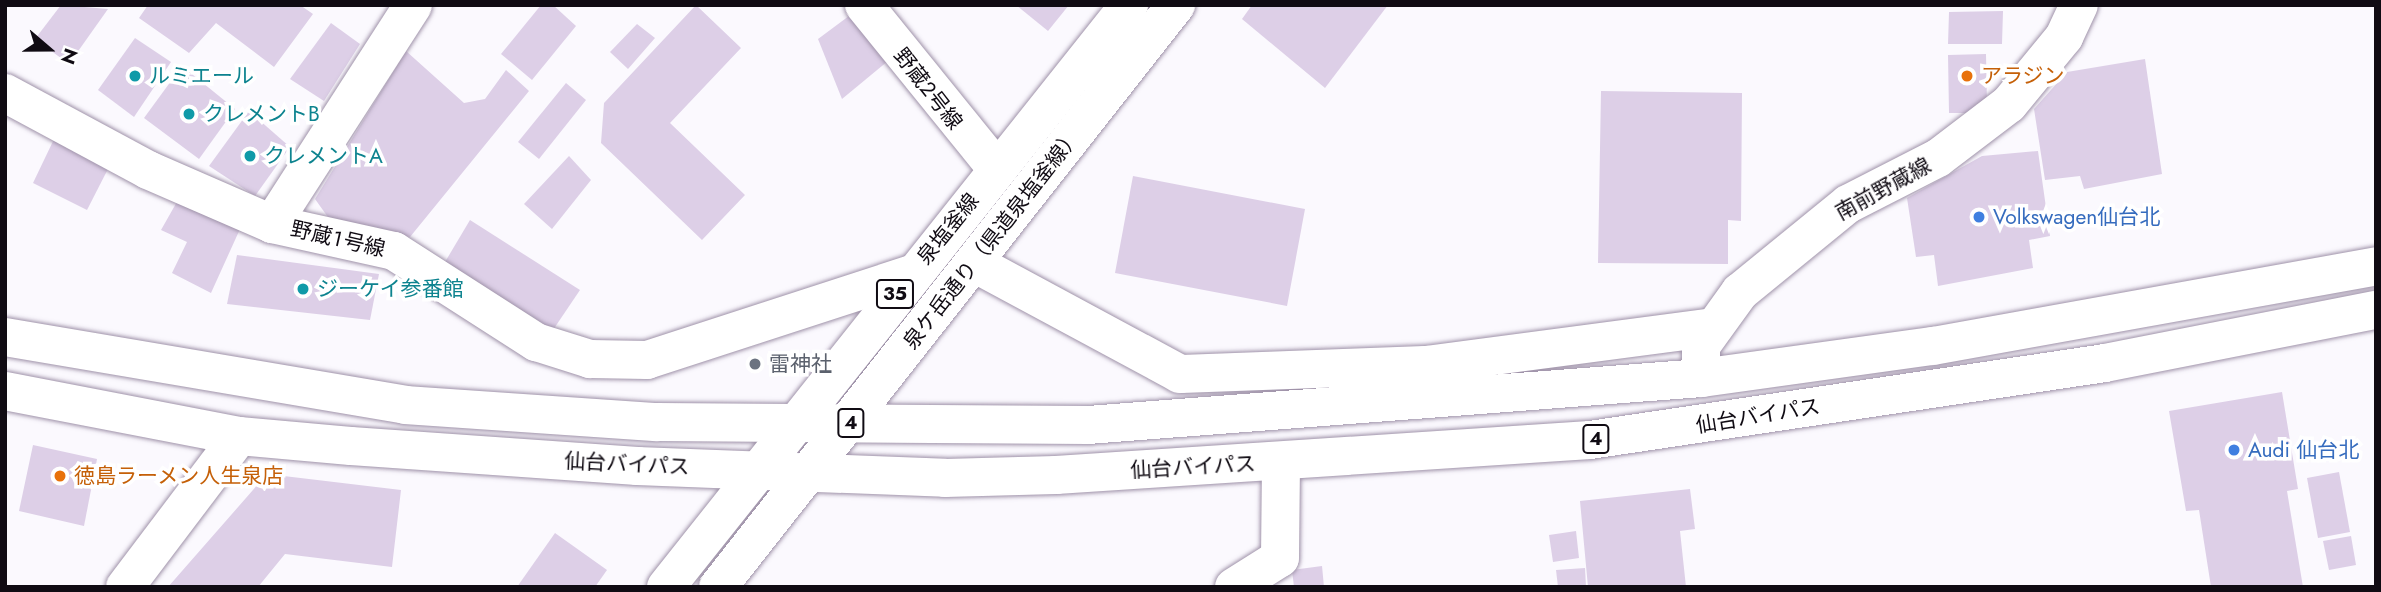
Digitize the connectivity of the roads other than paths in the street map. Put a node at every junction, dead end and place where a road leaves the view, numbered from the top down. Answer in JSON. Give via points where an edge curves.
{"nodes":[{"id":1,"x":413,"y":5,"type":"edge"},
{"id":2,"x":864,"y":5,"type":"edge"},
{"id":3,"x":1129,"y":5,"type":"edge"},
{"id":4,"x":1176,"y":5,"type":"edge"},
{"id":5,"x":2079,"y":5,"type":"edge"},
{"id":6,"x":5,"y":93,"type":"edge"},
{"id":7,"x":997,"y":169,"type":"junction"},
{"id":8,"x":272,"y":224,"type":"junction"},
{"id":9,"x":974,"y":263,"type":"junction"},
{"id":10,"x":2376,"y":266,"type":"edge"},
{"id":11,"x":911,"y":274,"type":"junction"},
{"id":12,"x":2376,"y":310,"type":"edge"},
{"id":13,"x":1714,"y":327,"type":"junction"},
{"id":14,"x":5,"y":337,"type":"edge"},
{"id":15,"x":1700,"y":378,"type":"junction"},
{"id":16,"x":5,"y":391,"type":"edge"},
{"id":17,"x":792,"y":422,"type":"junction"},
{"id":18,"x":848,"y":423,"type":"junction"},
{"id":19,"x":239,"y":436,"type":"junction"},
{"id":20,"x":1282,"y":462,"type":"junction"},
{"id":21,"x":756,"y":470,"type":"junction"},
{"id":22,"x":808,"y":472,"type":"junction"},
{"id":23,"x":125,"y":587,"type":"edge"},
{"id":24,"x":666,"y":587,"type":"edge"},
{"id":25,"x":718,"y":587,"type":"edge"},
{"id":26,"x":1234,"y":587,"type":"edge"}],
"edges":[{"from":1,"to":8,"type":"main road"},
{"from":2,"to":7,"type":"main road","name":"野蔵２号線"},
{"from":3,"to":7,"type":"main road","name":"泉塩釜線","number":"35"},
{"from":4,"to":9,"type":"main road","name":"泉ケ岳通り（県道泉塩釜線）","number":"35"},
{"from":5,"to":13,"type":"main road","name":"南前野蔵線","via":[[2064,37],[2009,104],[1938,158],[1848,204],[1740,292]]},
{"from":6,"to":8,"type":"main road","name":"野蔵１号線","via":[[148,170]]},
{"from":7,"to":11,"type":"main road","name":"泉塩釜線","number":"35"},
{"from":8,"to":11,"type":"main road","name":"野蔵１号線","via":[[394,251],[536,342],[590,359],[647,360]]},
{"from":9,"to":13,"type":"main road","via":[[1180,374],[1426,365]]},
{"from":9,"to":18,"type":"main road","name":"泉ケ岳通り（県道泉塩釜線）","number":"35"},
{"from":10,"to":15,"type":"main road","name":"仙台バイパス","number":"4","via":[[1934,346]]},
{"from":11,"to":17,"type":"main road","name":"泉塩釜線","number":"35"},
{"from":12,"to":20,"type":"main road","name":"仙台バイパス","number":"4","via":[[2105,363],[1681,427]]},
{"from":13,"to":15,"type":"main road","name":"南前野蔵線","via":[[1702,346]]},
{"from":14,"to":17,"type":"main road","name":"仙台バイパス","number":"4","via":[[405,405],[657,422]]},
{"from":15,"to":18,"type":"main road","name":"仙台バイパス","number":"4","via":[[1088,425]]},
{"from":16,"to":19,"type":"main road","name":"仙台バイパス","number":"4"},
{"from":17,"to":18,"type":"main road","name":"仙台バイパス","number":"4"},
{"from":17,"to":21,"type":"main road","name":"泉塩釜線","number":"35"},
{"from":18,"to":22,"type":"main road","name":"泉ケ岳通り（県道泉塩釜線）","number":"35"},
{"from":19,"to":21,"type":"main road","name":"仙台バイパス","number":"4"},
{"from":19,"to":23,"type":"main road"},
{"from":20,"to":22,"type":"main road","name":"仙台バイパス","number":"4","via":[[945,478]]},
{"from":20,"to":26,"type":"main road","via":[[1280,558]]},
{"from":21,"to":22,"type":"main road","name":"仙台バイパス","number":"4"},
{"from":21,"to":24,"type":"main road","name":"泉塩釜線","number":"35"},
{"from":22,"to":25,"type":"main road","number":"35"}]}
